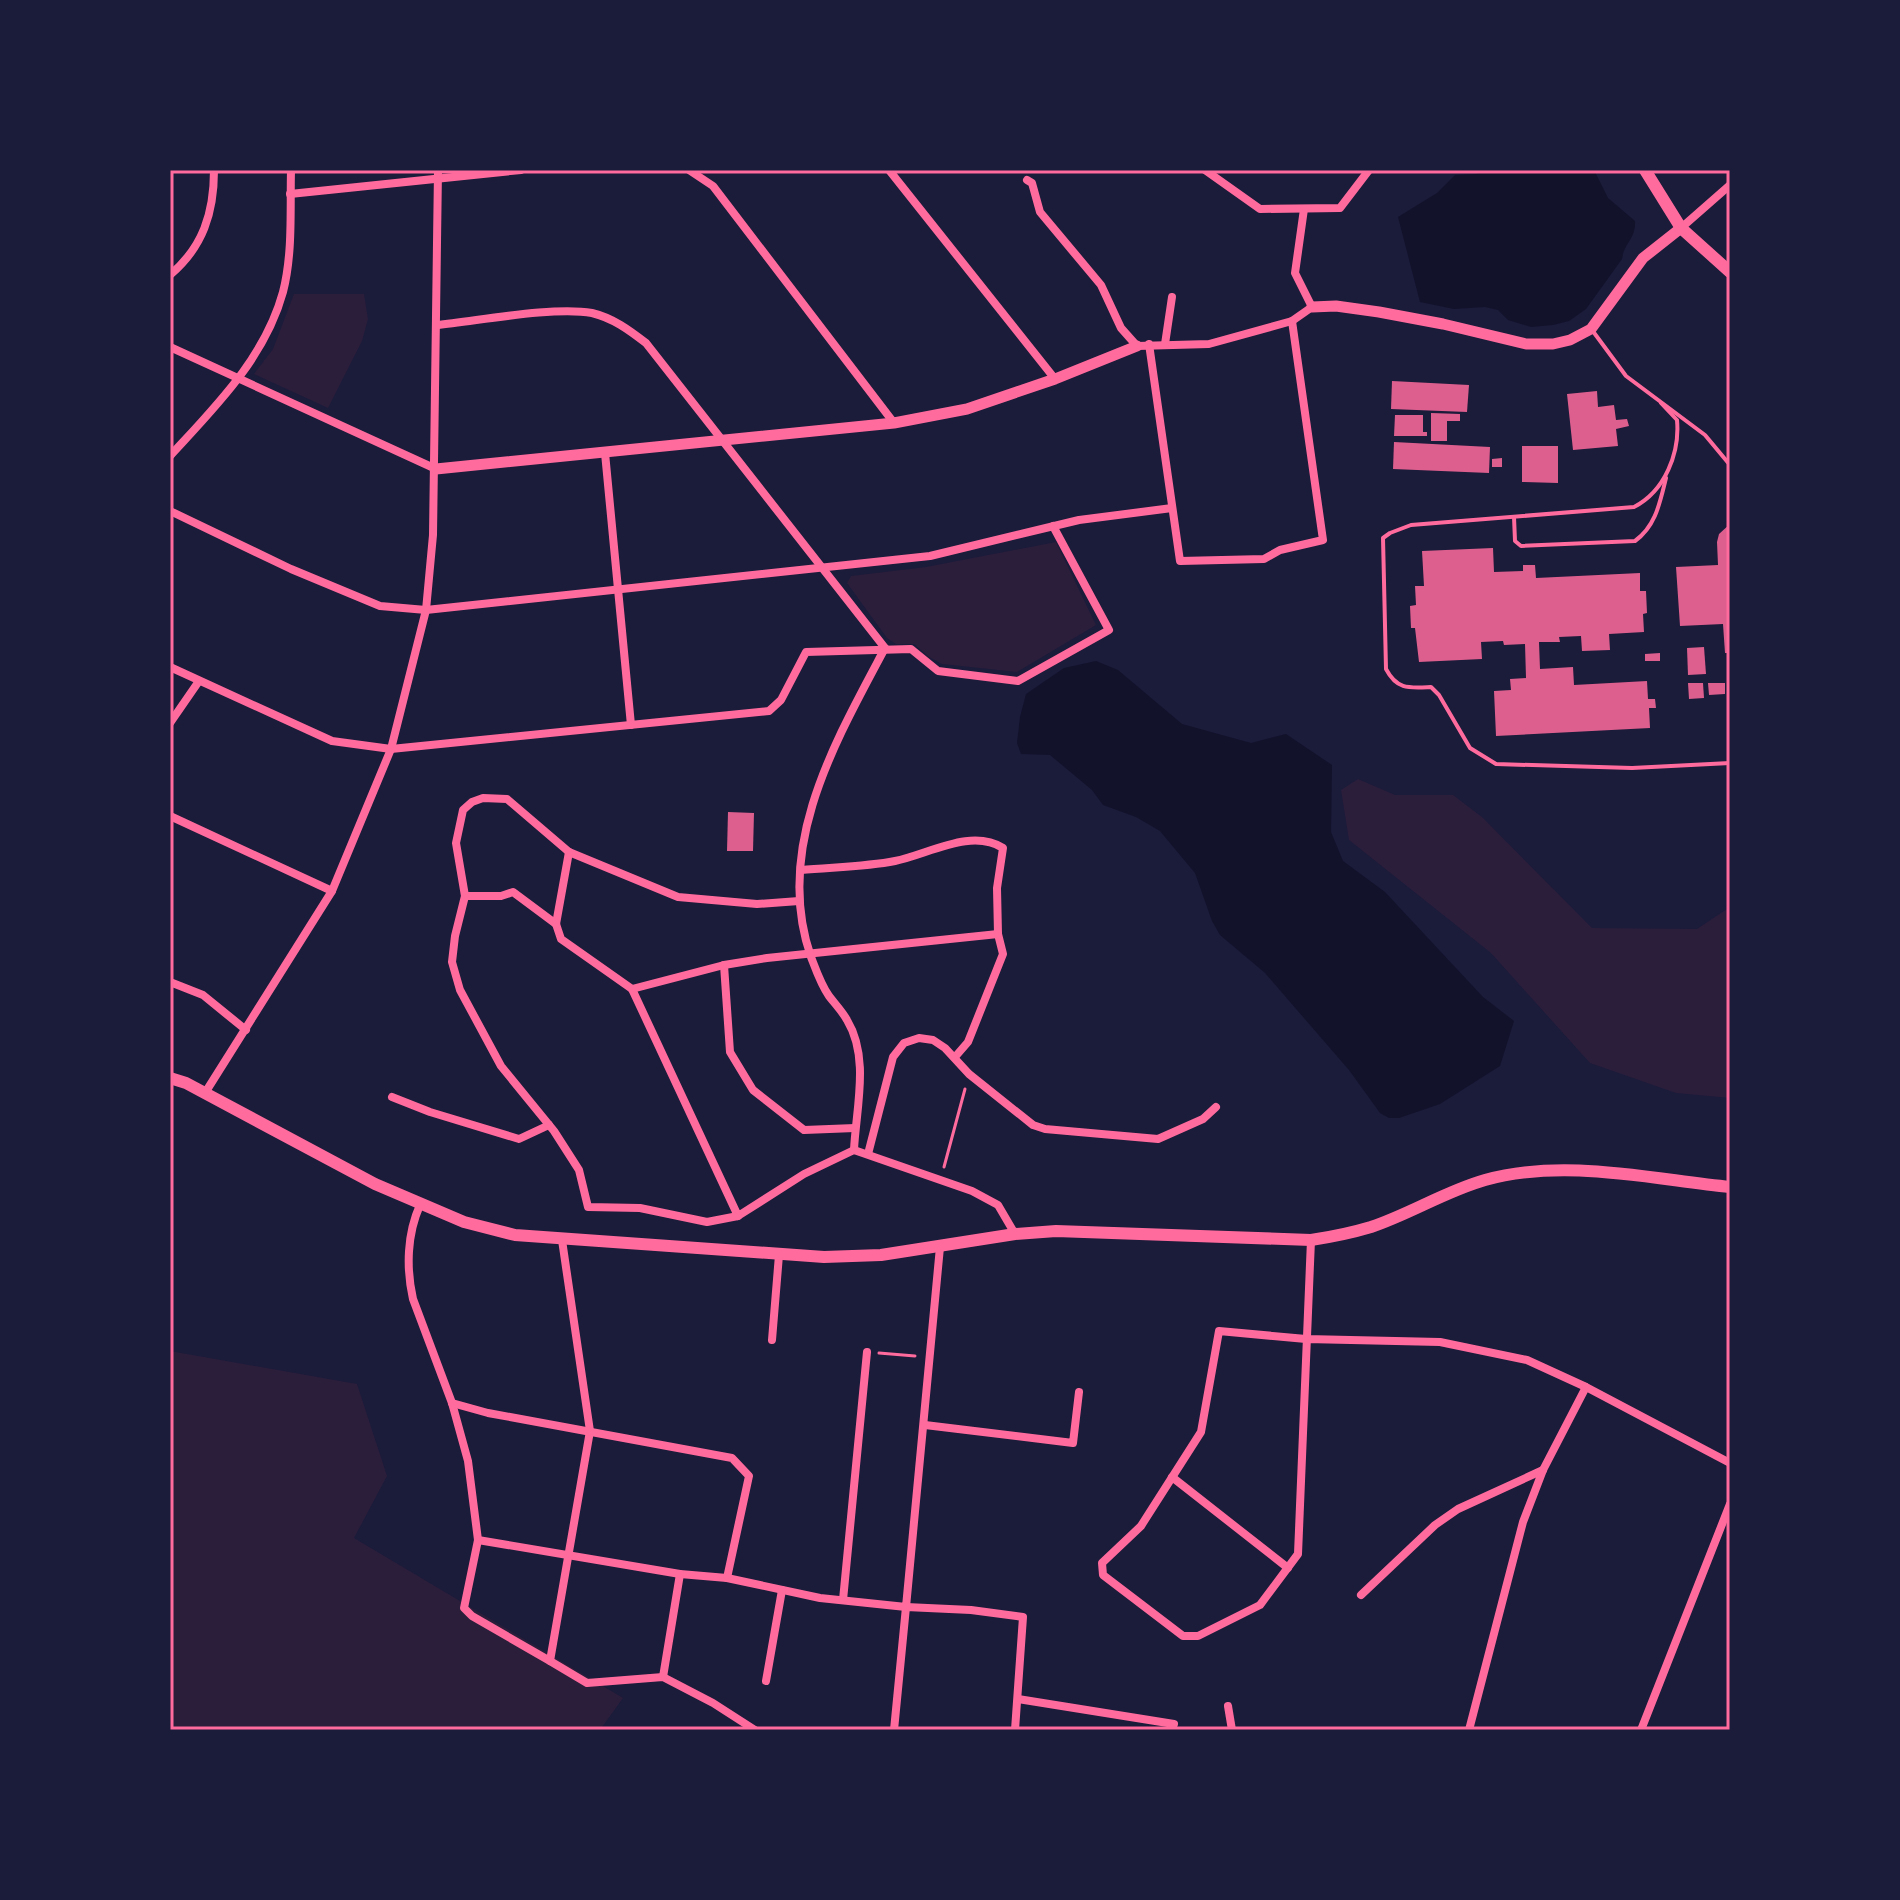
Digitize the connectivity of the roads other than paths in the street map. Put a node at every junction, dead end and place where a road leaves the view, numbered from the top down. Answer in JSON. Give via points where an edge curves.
{"nodes":[{"id":1,"x":214,"y":170,"type":"edge"},
{"id":2,"x":291,"y":170,"type":"edge"},
{"id":3,"x":521,"y":170,"type":"edge"},
{"id":4,"x":689,"y":170,"type":"edge"},
{"id":5,"x":889,"y":170,"type":"edge"},
{"id":6,"x":1205,"y":170,"type":"edge"},
{"id":7,"x":1368,"y":170,"type":"edge"},
{"id":8,"x":1645,"y":170,"type":"edge"},
{"id":9,"x":438,"y":174,"type":"edge"},
{"id":10,"x":1027,"y":180,"type":"dead end"},
{"id":11,"x":1730,"y":185,"type":"edge"},
{"id":12,"x":290,"y":194,"type":"junction"},
{"id":13,"x":1304,"y":209,"type":"junction"},
{"id":14,"x":1681,"y":228,"type":"junction"},
{"id":15,"x":1730,"y":272,"type":"edge"},
{"id":16,"x":170,"y":275,"type":"edge"},
{"id":17,"x":1172,"y":297,"type":"dead end"},
{"id":18,"x":1312,"y":307,"type":"junction"},
{"id":19,"x":1292,"y":321,"type":"junction"},
{"id":20,"x":437,"y":325,"type":"junction"},
{"id":21,"x":1591,"y":329,"type":"junction"},
{"id":22,"x":1165,"y":344,"type":"junction"},
{"id":23,"x":1143,"y":345,"type":"junction"},
{"id":24,"x":170,"y":347,"type":"edge"},
{"id":25,"x":1055,"y":379,"type":"junction"},
{"id":26,"x":239,"y":380,"type":"junction"},
{"id":27,"x":1661,"y":403,"type":"junction"},
{"id":28,"x":894,"y":423,"type":"junction"},
{"id":29,"x":724,"y":441,"type":"junction"},
{"id":30,"x":605,"y":453,"type":"junction"},
{"id":31,"x":170,"y":456,"type":"edge"},
{"id":32,"x":1671,"y":460,"type":"junction"},
{"id":33,"x":1730,"y":465,"type":"edge"},
{"id":34,"x":436,"y":469,"type":"junction"},
{"id":35,"x":1172,"y":508,"type":"junction"},
{"id":36,"x":170,"y":511,"type":"edge"},
{"id":37,"x":1514,"y":517,"type":"junction"},
{"id":38,"x":1053,"y":526,"type":"junction"},
{"id":39,"x":823,"y":569,"type":"junction"},
{"id":40,"x":617,"y":591,"type":"junction"},
{"id":41,"x":426,"y":610,"type":"junction"},
{"id":42,"x":885,"y":648,"type":"junction"},
{"id":43,"x":170,"y":667,"type":"edge"},
{"id":44,"x":199,"y":681,"type":"junction"},
{"id":45,"x":170,"y":723,"type":"edge"},
{"id":46,"x":631,"y":725,"type":"junction"},
{"id":47,"x":391,"y":749,"type":"junction"},
{"id":48,"x":1730,"y":763,"type":"edge"},
{"id":49,"x":170,"y":816,"type":"edge"},
{"id":50,"x":569,"y":852,"type":"junction"},
{"id":51,"x":801,"y":870,"type":"junction"},
{"id":52,"x":332,"y":891,"type":"junction"},
{"id":53,"x":465,"y":896,"type":"junction"},
{"id":54,"x":799,"y":901,"type":"junction"},
{"id":55,"x":556,"y":924,"type":"junction"},
{"id":56,"x":998,"y":934,"type":"junction"},
{"id":57,"x":810,"y":955,"type":"junction"},
{"id":58,"x":724,"y":965,"type":"junction"},
{"id":59,"x":170,"y":982,"type":"edge"},
{"id":60,"x":632,"y":989,"type":"junction"},
{"id":61,"x":246,"y":1030,"type":"junction"},
{"id":62,"x":955,"y":1057,"type":"junction"},
{"id":63,"x":170,"y":1078,"type":"edge"},
{"id":64,"x":205,"y":1093,"type":"junction"},
{"id":65,"x":392,"y":1097,"type":"dead end"},
{"id":66,"x":1216,"y":1107,"type":"dead end"},
{"id":67,"x":549,"y":1125,"type":"junction"},
{"id":68,"x":855,"y":1128,"type":"junction"},
{"id":69,"x":854,"y":1150,"type":"junction"},
{"id":70,"x":868,"y":1154,"type":"junction"},
{"id":71,"x":1730,"y":1187,"type":"edge"},
{"id":72,"x":420,"y":1205,"type":"junction"},
{"id":73,"x":738,"y":1216,"type":"junction"},
{"id":74,"x":1015,"y":1234,"type":"junction"},
{"id":75,"x":562,"y":1240,"type":"junction"},
{"id":76,"x":1311,"y":1240,"type":"junction"},
{"id":77,"x":940,"y":1247,"type":"junction"},
{"id":78,"x":779,"y":1255,"type":"junction"},
{"id":79,"x":1306,"y":1339,"type":"junction"},
{"id":80,"x":772,"y":1340,"type":"dead end"},
{"id":81,"x":867,"y":1352,"type":"road end"},
{"id":82,"x":1586,"y":1387,"type":"junction"},
{"id":83,"x":1079,"y":1392,"type":"dead end"},
{"id":84,"x":452,"y":1403,"type":"junction"},
{"id":85,"x":925,"y":1425,"type":"junction"},
{"id":86,"x":590,"y":1431,"type":"junction"},
{"id":87,"x":1730,"y":1463,"type":"edge"},
{"id":88,"x":1543,"y":1470,"type":"junction"},
{"id":89,"x":1172,"y":1477,"type":"junction"},
{"id":90,"x":1730,"y":1504,"type":"edge"},
{"id":91,"x":478,"y":1540,"type":"junction"},
{"id":92,"x":568,"y":1555,"type":"junction"},
{"id":93,"x":1288,"y":1568,"type":"junction"},
{"id":94,"x":680,"y":1574,"type":"junction"},
{"id":95,"x":727,"y":1578,"type":"junction"},
{"id":96,"x":782,"y":1590,"type":"junction"},
{"id":97,"x":1361,"y":1595,"type":"dead end"},
{"id":98,"x":843,"y":1600,"type":"junction"},
{"id":99,"x":906,"y":1607,"type":"junction"},
{"id":100,"x":550,"y":1661,"type":"junction"},
{"id":101,"x":663,"y":1677,"type":"junction"},
{"id":102,"x":766,"y":1681,"type":"dead end"},
{"id":103,"x":1018,"y":1699,"type":"junction"},
{"id":104,"x":1228,"y":1706,"type":"dead end"},
{"id":105,"x":1174,"y":1724,"type":"dead end"},
{"id":106,"x":755,"y":1730,"type":"edge"},
{"id":107,"x":894,"y":1730,"type":"edge"},
{"id":108,"x":1015,"y":1730,"type":"edge"},
{"id":109,"x":1232,"y":1730,"type":"edge"},
{"id":110,"x":1469,"y":1730,"type":"edge"},
{"id":111,"x":1641,"y":1730,"type":"edge"}],
"edges":[{"from":1,"to":16,"type":"street","via":[[212,205],[201,239]]},
{"from":2,"to":12,"type":"street"},
{"from":3,"to":9,"type":"street"},
{"from":4,"to":28,"type":"street","via":[[713,186]]},
{"from":5,"to":25,"type":"street"},
{"from":6,"to":13,"type":"street","via":[[1260,209]]},
{"from":7,"to":13,"type":"street","via":[[1340,208]]},
{"from":8,"to":14,"type":"main road"},
{"from":9,"to":12,"type":"street"},
{"from":9,"to":20,"type":"street"},
{"from":10,"to":23,"type":"street","via":[[1040,212],[1101,285],[1121,328]]},
{"from":11,"to":14,"type":"street"},
{"from":12,"to":26,"type":"street","via":[[283,291]]},
{"from":13,"to":18,"type":"street","via":[[1295,273]]},
{"from":14,"to":15,"type":"main road"},
{"from":14,"to":21,"type":"street","via":[[1643,258]]},
{"from":17,"to":22,"type":"street"},
{"from":18,"to":19,"type":"street"},
{"from":18,"to":21,"type":"street","via":[[1405,317],[1526,344],[1553,344]]},
{"from":19,"to":22,"type":"street","via":[[1209,344]]},
{"from":19,"to":35,"type":"street","via":[[1323,540],[1264,559],[1180,561]]},
{"from":20,"to":29,"type":"street","via":[[558,312],[591,313],[619,323],[646,343]]},
{"from":20,"to":34,"type":"street"},
{"from":21,"to":27,"type":"lane","via":[[1626,376]]},
{"from":22,"to":23,"type":"street"},
{"from":23,"to":25,"type":"street"},
{"from":23,"to":35,"type":"street"},
{"from":24,"to":26,"type":"street"},
{"from":25,"to":28,"type":"street","via":[[967,409]]},
{"from":26,"to":31,"type":"street"},
{"from":26,"to":34,"type":"street"},
{"from":27,"to":32,"type":"lane","via":[[1677,420],[1678,446]]},
{"from":27,"to":33,"type":"lane","via":[[1705,435]]},
{"from":28,"to":29,"type":"street"},
{"from":29,"to":30,"type":"street"},
{"from":29,"to":39,"type":"street"},
{"from":30,"to":34,"type":"street"},
{"from":30,"to":40,"type":"street"},
{"from":32,"to":37,"type":"lane","via":[[1659,490],[1634,507]]},
{"from":32,"to":37,"type":"lane","via":[[1648,532],[1635,541],[1521,546],[1515,541]]},
{"from":34,"to":41,"type":"street"},
{"from":35,"to":38,"type":"street"},
{"from":36,"to":41,"type":"street","via":[[380,606]]},
{"from":37,"to":48,"type":"lane","via":[[1411,525],[1383,538],[1385,655],[1392,680],[1406,688],[1431,687],[1470,748],[1496,764],[1632,768]]},
{"from":38,"to":39,"type":"street","via":[[930,556]]},
{"from":38,"to":42,"type":"street","via":[[1109,630],[1018,681],[938,671],[911,649]]},
{"from":39,"to":40,"type":"street"},
{"from":39,"to":42,"type":"street"},
{"from":40,"to":41,"type":"street"},
{"from":40,"to":46,"type":"street"},
{"from":41,"to":47,"type":"street"},
{"from":42,"to":46,"type":"street","via":[[806,652],[781,700],[769,711]]},
{"from":42,"to":51,"type":"street","via":[[839,734],[807,816]]},
{"from":43,"to":44,"type":"street"},
{"from":44,"to":45,"type":"street"},
{"from":44,"to":47,"type":"street","via":[[332,741]]},
{"from":46,"to":47,"type":"street"},
{"from":47,"to":52,"type":"street"},
{"from":49,"to":52,"type":"street"},
{"from":50,"to":53,"type":"street","via":[[507,799],[472,802],[463,810],[456,843]]},
{"from":50,"to":54,"type":"street","via":[[678,897],[757,904]]},
{"from":50,"to":55,"type":"street"},
{"from":51,"to":54,"type":"street"},
{"from":51,"to":56,"type":"street","via":[[894,861],[955,843],[990,840],[1003,848]]},
{"from":52,"to":61,"type":"street"},
{"from":53,"to":55,"type":"street","via":[[513,892]]},
{"from":53,"to":67,"type":"street","via":[[452,962],[460,990],[501,1066]]},
{"from":54,"to":57,"type":"street"},
{"from":55,"to":60,"type":"street","via":[[561,939]]},
{"from":56,"to":57,"type":"street"},
{"from":56,"to":62,"type":"street","via":[[1003,954],[968,1042]]},
{"from":57,"to":58,"type":"street"},
{"from":57,"to":68,"type":"street","via":[[826,992],[848,1020],[861,1055]]},
{"from":58,"to":60,"type":"street"},
{"from":58,"to":68,"type":"street","via":[[730,1052],[753,1090],[804,1130]]},
{"from":59,"to":61,"type":"street","via":[[203,995]]},
{"from":60,"to":73,"type":"street"},
{"from":61,"to":64,"type":"street"},
{"from":62,"to":66,"type":"street","via":[[1033,1125],[1058,1131],[1158,1139],[1203,1119]]},
{"from":62,"to":70,"type":"street","via":[[933,1040],[904,1043],[893,1057]]},
{"from":63,"to":64,"type":"main road"},
{"from":64,"to":72,"type":"main road"},
{"from":65,"to":67,"type":"street","via":[[519,1139]]},
{"from":67,"to":73,"type":"street","via":[[579,1170],[588,1207],[640,1208],[707,1222]]},
{"from":68,"to":69,"type":"street"},
{"from":69,"to":70,"type":"street"},
{"from":69,"to":73,"type":"street"},
{"from":70,"to":74,"type":"street","via":[[998,1205]]},
{"from":71,"to":76,"type":"main road","via":[[1619,1173],[1531,1172],[1483,1181],[1373,1226]]},
{"from":72,"to":75,"type":"main road","via":[[477,1226]]},
{"from":72,"to":84,"type":"street","via":[[409,1252],[409,1282]]},
{"from":74,"to":76,"type":"main road","via":[[1098,1231]]},
{"from":74,"to":77,"type":"main road"},
{"from":75,"to":78,"type":"main road"},
{"from":75,"to":86,"type":"street"},
{"from":76,"to":79,"type":"street"},
{"from":77,"to":78,"type":"main road","via":[[881,1255]]},
{"from":77,"to":85,"type":"street"},
{"from":78,"to":80,"type":"street"},
{"from":79,"to":82,"type":"street","via":[[1440,1342],[1527,1360]]},
{"from":79,"to":89,"type":"street","via":[[1219,1331],[1201,1432]]},
{"from":79,"to":93,"type":"street","via":[[1298,1554]]},
{"from":81,"to":98,"type":"street"},
{"from":82,"to":87,"type":"street"},
{"from":82,"to":88,"type":"street"},
{"from":83,"to":85,"type":"street","via":[[1073,1443]]},
{"from":84,"to":86,"type":"street"},
{"from":84,"to":91,"type":"street","via":[[468,1461]]},
{"from":85,"to":99,"type":"street"},
{"from":86,"to":92,"type":"street"},
{"from":86,"to":95,"type":"street","via":[[732,1458],[749,1476]]},
{"from":88,"to":97,"type":"street","via":[[1458,1509]]},
{"from":88,"to":110,"type":"street","via":[[1523,1522]]},
{"from":89,"to":93,"type":"street"},
{"from":89,"to":93,"type":"street","via":[[1141,1526],[1102,1563],[1103,1575],[1183,1636],[1198,1636],[1260,1605]]},
{"from":90,"to":111,"type":"street"},
{"from":91,"to":92,"type":"street"},
{"from":91,"to":100,"type":"street","via":[[464,1608]]},
{"from":92,"to":94,"type":"street"},
{"from":92,"to":100,"type":"street"},
{"from":94,"to":95,"type":"street"},
{"from":94,"to":101,"type":"street"},
{"from":95,"to":96,"type":"street"},
{"from":96,"to":98,"type":"street"},
{"from":96,"to":102,"type":"street"},
{"from":98,"to":99,"type":"street"},
{"from":99,"to":103,"type":"street","via":[[1023,1617]]},
{"from":99,"to":107,"type":"street"},
{"from":100,"to":101,"type":"street","via":[[587,1683]]},
{"from":101,"to":106,"type":"street"},
{"from":103,"to":105,"type":"street"},
{"from":103,"to":108,"type":"street"},
{"from":104,"to":109,"type":"street"}]}
